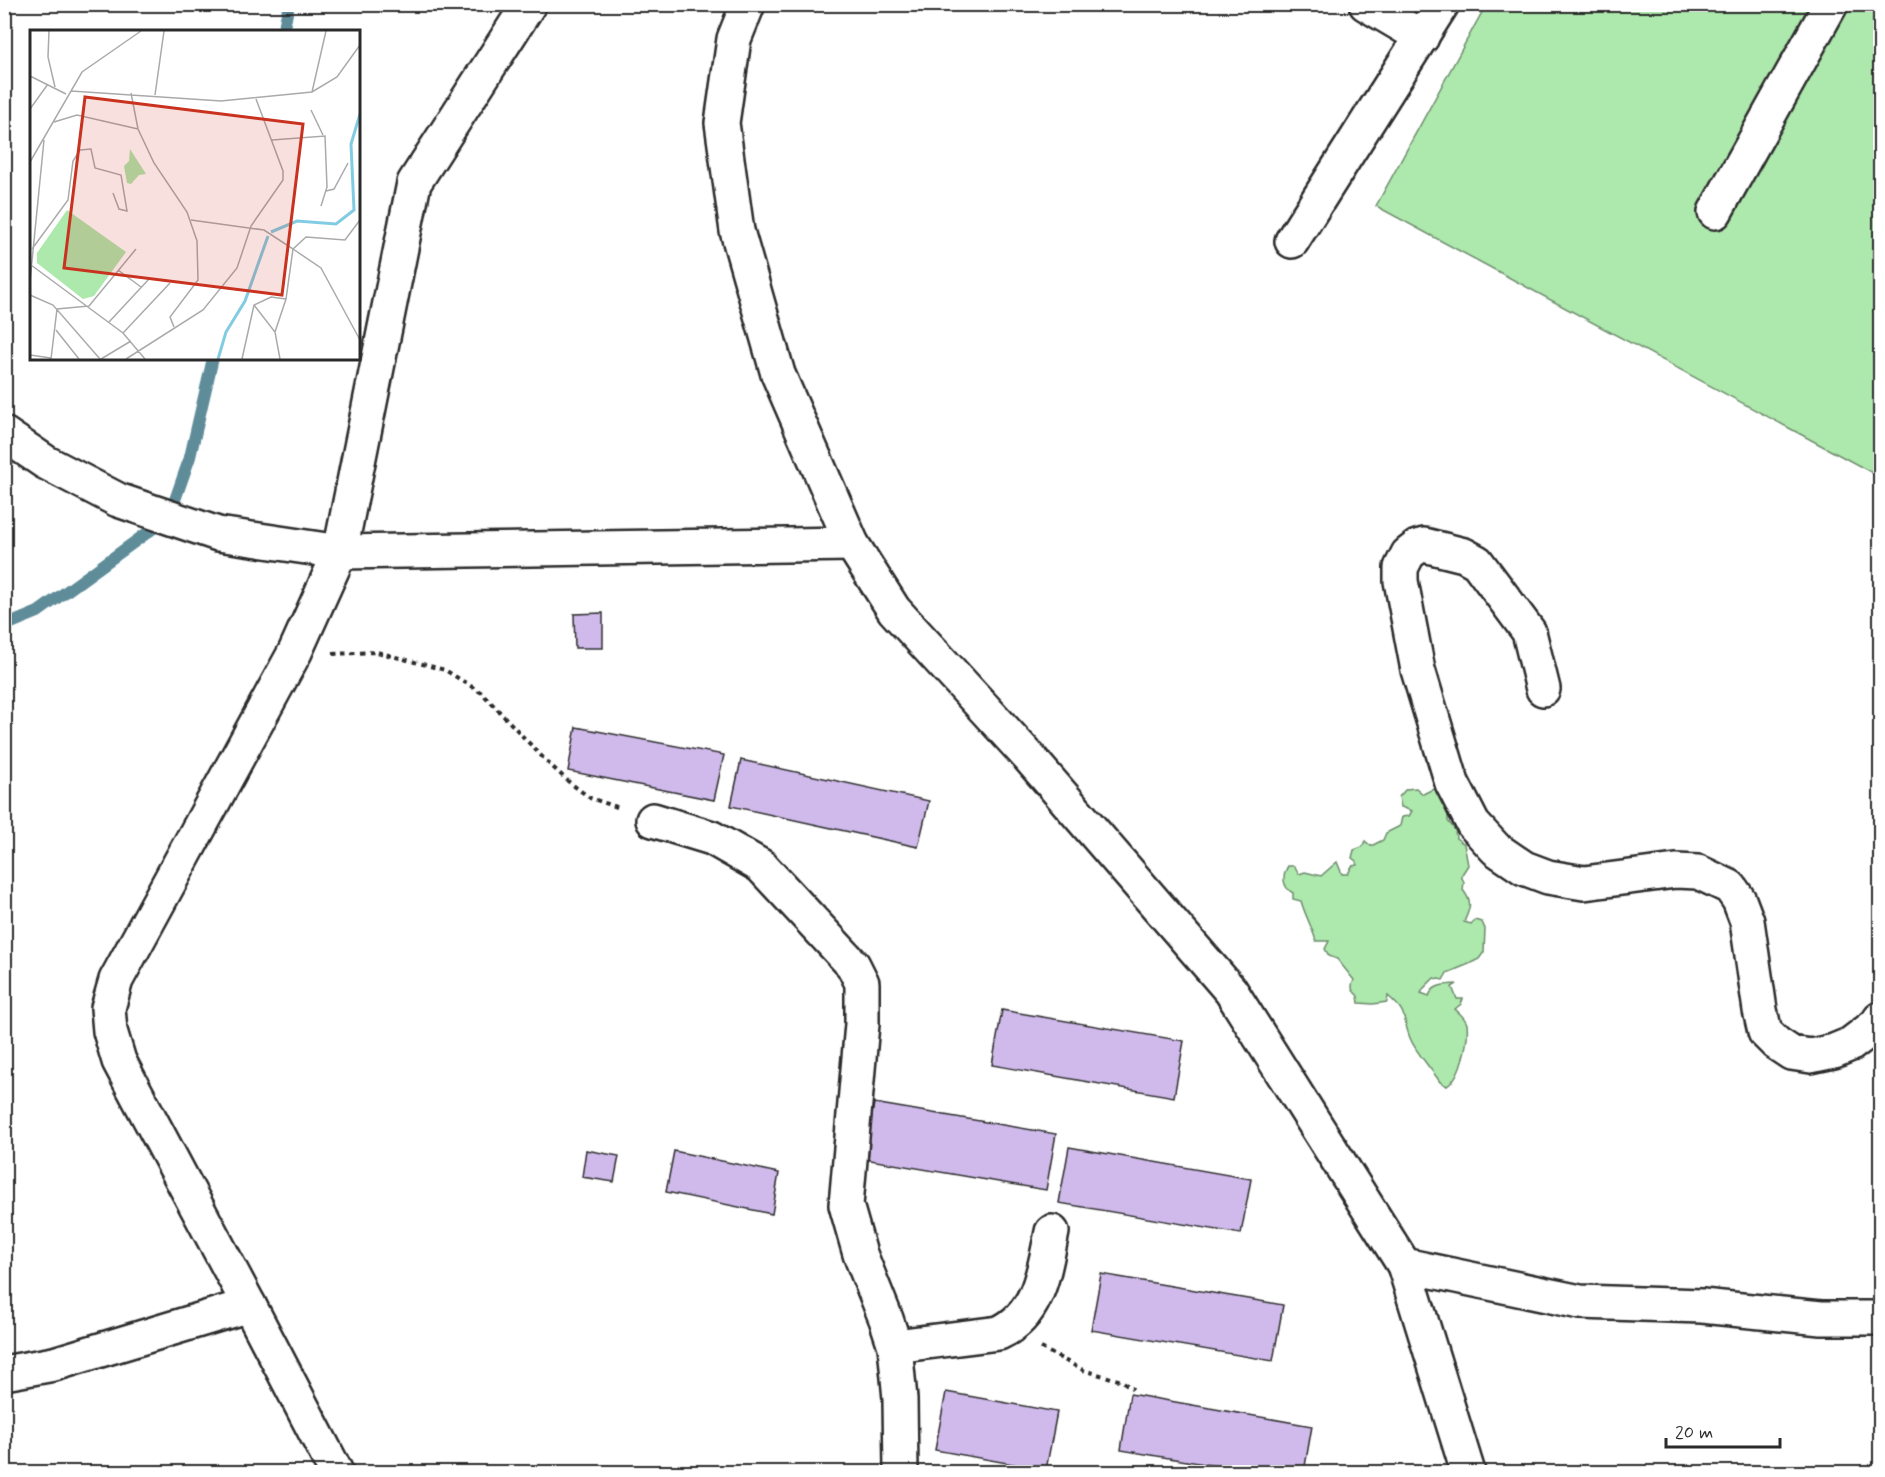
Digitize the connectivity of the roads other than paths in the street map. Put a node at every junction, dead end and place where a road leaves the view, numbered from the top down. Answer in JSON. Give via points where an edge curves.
{"nodes":[{"id":1,"x":529,"y":4,"type":"edge"},
{"id":2,"x":748,"y":4,"type":"edge"},
{"id":3,"x":1366,"y":4,"type":"edge"},
{"id":4,"x":1442,"y":4,"type":"edge"},
{"id":5,"x":1831,"y":4,"type":"edge"},
{"id":6,"x":1422,"y":37,"type":"junction"},
{"id":7,"x":1715,"y":212,"type":"dead end"},
{"id":8,"x":1292,"y":241,"type":"dead end"},
{"id":9,"x":4,"y":434,"type":"edge"},
{"id":10,"x":852,"y":544,"type":"junction"},
{"id":11,"x":340,"y":552,"type":"junction"},
{"id":12,"x":1543,"y":689,"type":"dead end"},
{"id":13,"x":653,"y":820,"type":"road end"},
{"id":14,"x":1881,"y":1019,"type":"edge"},
{"id":15,"x":1052,"y":1232,"type":"dead end"},
{"id":16,"x":1404,"y":1265,"type":"junction"},
{"id":17,"x":249,"y":1305,"type":"junction"},
{"id":18,"x":1881,"y":1318,"type":"edge"},
{"id":19,"x":895,"y":1346,"type":"junction"},
{"id":20,"x":4,"y":1373,"type":"edge"},
{"id":21,"x":336,"y":1473,"type":"edge"},
{"id":22,"x":901,"y":1473,"type":"edge"},
{"id":23,"x":1468,"y":1473,"type":"edge"}],
"edges":[{"from":1,"to":11,"type":"street","via":[[414,183]]},
{"from":2,"to":10,"type":"street","via":[[734,39],[722,123],[737,231],[778,374]]},
{"from":3,"to":6,"type":"street"},
{"from":4,"to":6,"type":"street"},
{"from":5,"to":7,"type":"street"},
{"from":6,"to":8,"type":"street"},
{"from":9,"to":11,"type":"street","via":[[45,462],[118,500],[218,534]]},
{"from":10,"to":11,"type":"street"},
{"from":10,"to":16,"type":"street","via":[[894,610],[1028,756],[1231,991]]},
{"from":11,"to":17,"type":"street","via":[[295,652],[117,980],[108,1008],[118,1061]]},
{"from":12,"to":14,"type":"street","via":[[1529,632],[1477,562],[1424,545],[1408,555],[1401,568],[1401,581],[1422,681],[1452,783],[1473,824],[1496,849],[1524,868],[1584,883],[1677,871],[1698,872],[1730,887],[1747,921],[1765,1032],[1791,1053],[1811,1056],[1834,1051],[1851,1044]]},
{"from":13,"to":19,"type":"street","via":[[712,838],[760,866],[853,965],[862,983],[846,1205]]},
{"from":15,"to":19,"type":"street","via":[[1042,1282],[1030,1308],[1010,1328],[999,1333]]},
{"from":16,"to":18,"type":"street","via":[[1580,1302],[1702,1306],[1821,1318]]},
{"from":16,"to":23,"type":"street"},
{"from":17,"to":20,"type":"street","via":[[54,1364]]},
{"from":17,"to":21,"type":"street"},
{"from":19,"to":22,"type":"street"}]}
